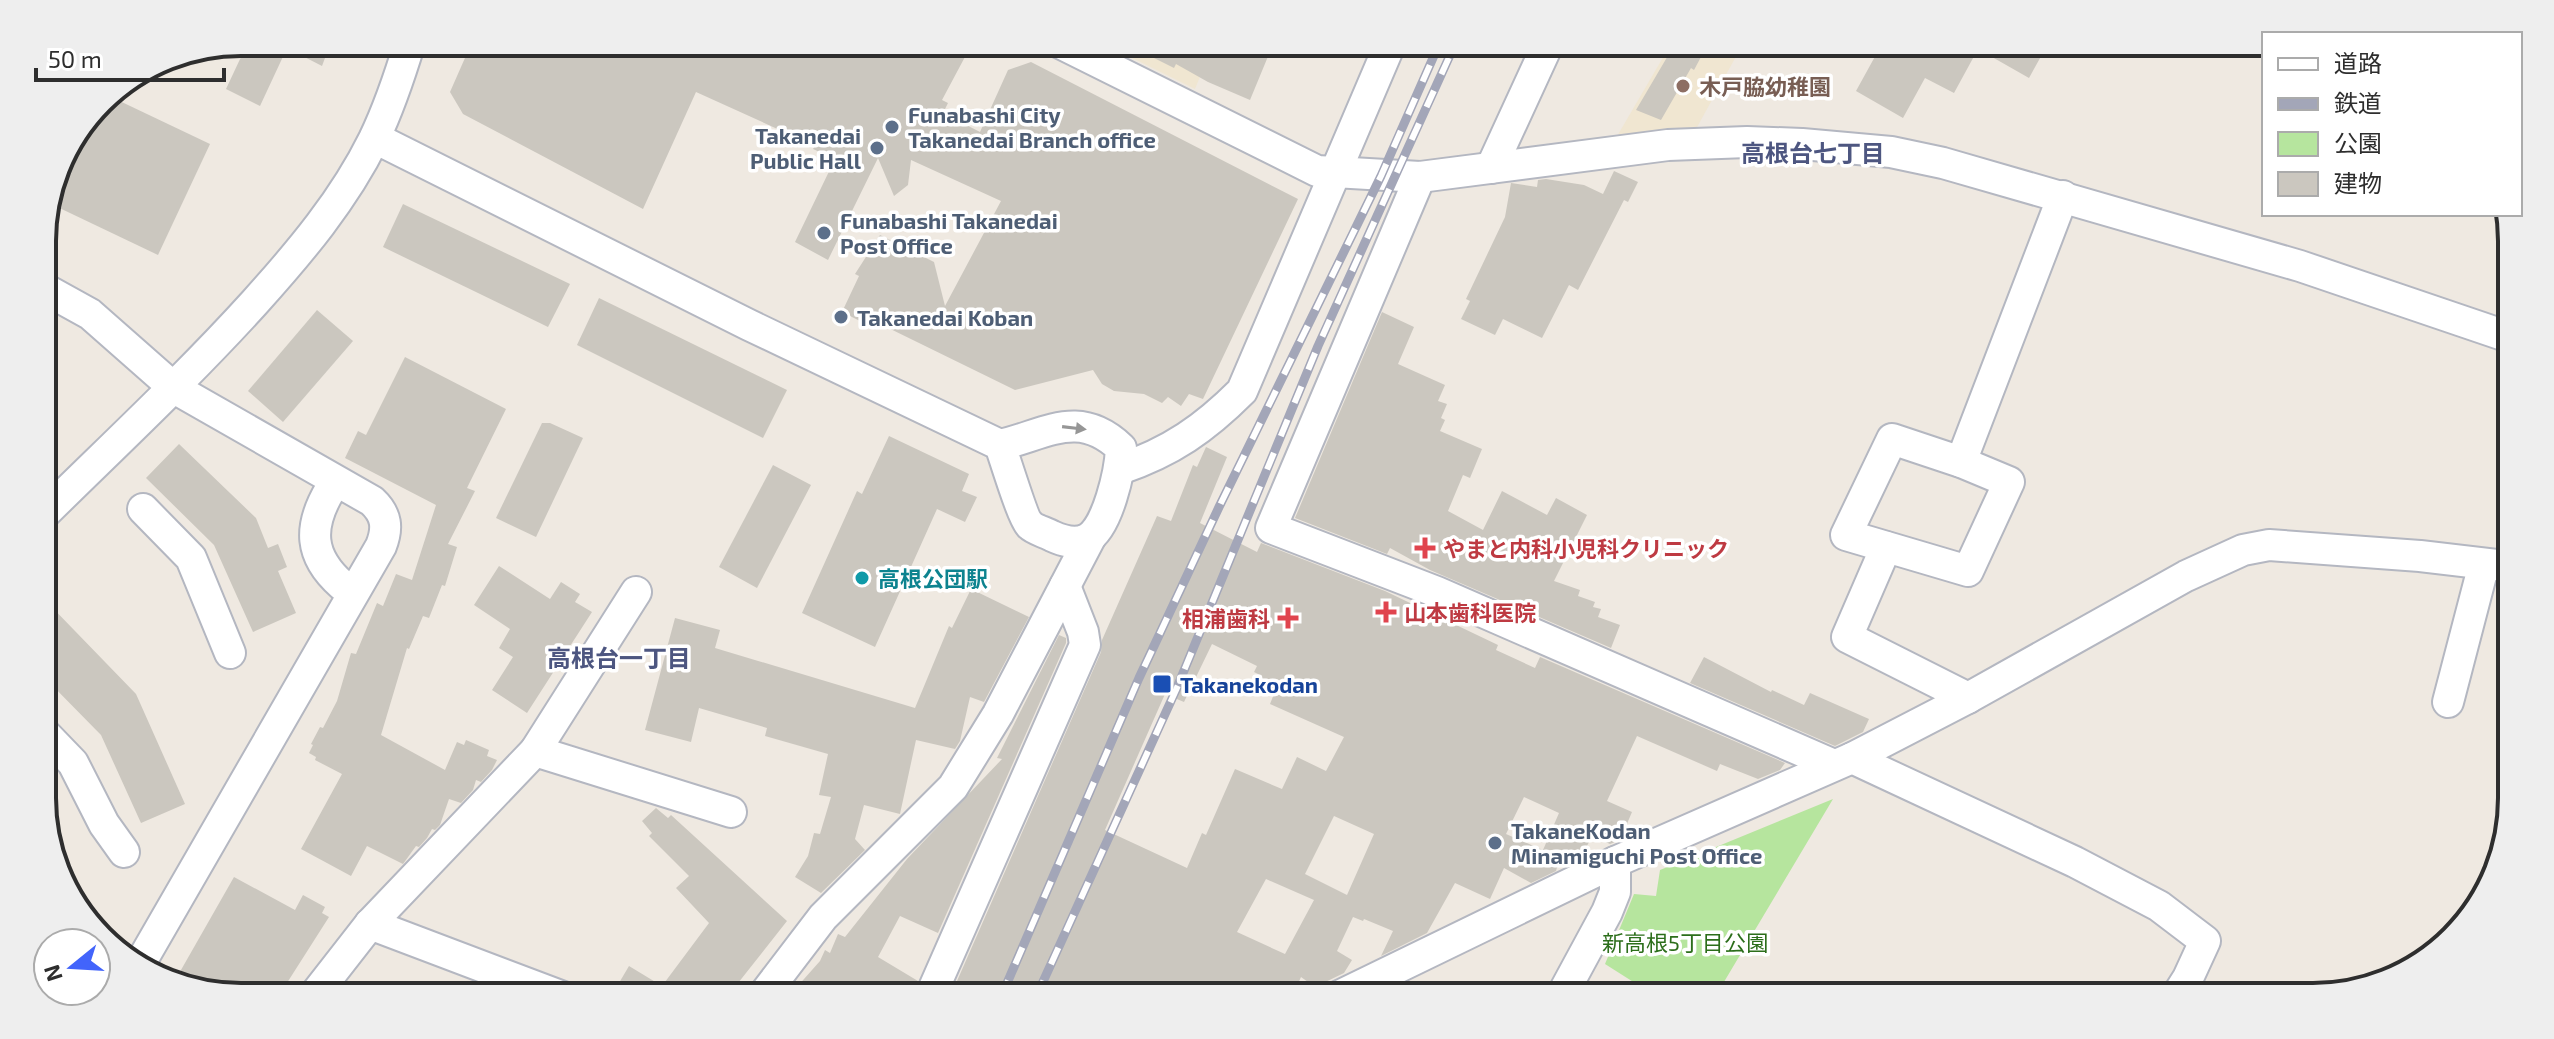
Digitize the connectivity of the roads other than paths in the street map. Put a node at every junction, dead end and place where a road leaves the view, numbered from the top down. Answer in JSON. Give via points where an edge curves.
{"nodes":[{"id":1,"x":406,"y":56,"type":"edge"},
{"id":2,"x":1086,"y":56,"type":"edge"},
{"id":3,"x":1385,"y":56,"type":"edge"},
{"id":4,"x":1543,"y":56,"type":"edge"},
{"id":5,"x":375,"y":138,"type":"junction"},
{"id":6,"x":1491,"y":168,"type":"junction"},
{"id":7,"x":1333,"y":173,"type":"junction"},
{"id":8,"x":1420,"y":177,"type":"junction"},
{"id":9,"x":2063,"y":196,"type":"junction"},
{"id":10,"x":56,"y":295,"type":"edge"},
{"id":11,"x":2498,"y":333,"type":"edge"},
{"id":12,"x":174,"y":388,"type":"junction"},
{"id":13,"x":1013,"y":442,"type":"junction"},
{"id":14,"x":1120,"y":458,"type":"junction"},
{"id":15,"x":1961,"y":462,"type":"junction"},
{"id":16,"x":330,"y":490,"type":"dead end"},
{"id":17,"x":56,"y":502,"type":"edge"},
{"id":18,"x":143,"y":509,"type":"dead end"},
{"id":19,"x":1090,"y":538,"type":"junction"},
{"id":20,"x":1886,"y":547,"type":"junction"},
{"id":21,"x":2494,"y":565,"type":"edge"},
{"id":22,"x":342,"y":585,"type":"dead end"},
{"id":23,"x":1065,"y":586,"type":"junction"},
{"id":24,"x":636,"y":592,"type":"dead end"},
{"id":25,"x":230,"y":653,"type":"dead end"},
{"id":26,"x":1968,"y":698,"type":"junction"},
{"id":27,"x":2448,"y":702,"type":"dead end"},
{"id":28,"x":56,"y":745,"type":"edge"},
{"id":29,"x":535,"y":751,"type":"junction"},
{"id":30,"x":1843,"y":761,"type":"junction"},
{"id":31,"x":731,"y":812,"type":"dead end"},
{"id":32,"x":124,"y":852,"type":"dead end"},
{"id":33,"x":1615,"y":862,"type":"junction"},
{"id":34,"x":370,"y":924,"type":"junction"},
{"id":35,"x":145,"y":956,"type":"edge"},
{"id":36,"x":324,"y":983,"type":"edge"},
{"id":37,"x":509,"y":983,"type":"edge"},
{"id":38,"x":773,"y":983,"type":"edge"},
{"id":39,"x":936,"y":983,"type":"edge"},
{"id":40,"x":1366,"y":983,"type":"edge"},
{"id":41,"x":1569,"y":983,"type":"edge"},
{"id":42,"x":2185,"y":983,"type":"edge"}],
"edges":[{"from":1,"to":5,"type":"street"},
{"from":2,"to":7,"type":"street","via":[[1317,171]]},
{"from":3,"to":7,"type":"street"},
{"from":4,"to":6,"type":"street"},
{"from":5,"to":12,"type":"street","via":[[314,234]]},
{"from":5,"to":13,"type":"street","via":[[749,325]]},
{"from":6,"to":8,"type":"street"},
{"from":6,"to":9,"type":"street","via":[[1668,145],[1802,144],[1891,152]]},
{"from":7,"to":8,"type":"street"},
{"from":7,"to":14,"type":"street","via":[[1242,391],[1176,446]]},
{"from":8,"to":30,"type":"street","via":[[1271,528]]},
{"from":9,"to":11,"type":"street","via":[[2300,266]]},
{"from":9,"to":15,"type":"street"},
{"from":10,"to":12,"type":"street","via":[[90,314]]},
{"from":12,"to":17,"type":"street"},
{"from":12,"to":35,"type":"street","via":[[372,501],[385,517],[386,533]]},
{"from":13,"to":14,"type":"street","one_way":true,"via":[[1067,425],[1104,432]]},
{"from":13,"to":19,"type":"street","via":[[1014,482],[1029,525],[1063,541]]},
{"from":14,"to":19,"type":"street"},
{"from":15,"to":20,"type":"street","via":[[1892,439],[1846,535]]},
{"from":15,"to":20,"type":"street","via":[[2009,482],[1968,571]]},
{"from":16,"to":22,"type":"street","via":[[315,521],[316,549]]},
{"from":18,"to":25,"type":"street","via":[[191,558]]},
{"from":19,"to":23,"type":"street"},
{"from":20,"to":26,"type":"street","via":[[1847,637]]},
{"from":21,"to":26,"type":"street","via":[[2269,545],[2243,550],[2173,583]]},
{"from":21,"to":27,"type":"street"},
{"from":23,"to":38,"type":"street","via":[[953,787],[823,917]]},
{"from":23,"to":39,"type":"street","via":[[1085,645]]},
{"from":24,"to":29,"type":"street"},
{"from":26,"to":30,"type":"street"},
{"from":28,"to":32,"type":"street","via":[[73,763]]},
{"from":29,"to":31,"type":"street"},
{"from":29,"to":34,"type":"street"},
{"from":30,"to":33,"type":"street"},
{"from":30,"to":42,"type":"street","via":[[2075,862],[2159,906],[2205,941]]},
{"from":33,"to":40,"type":"street"},
{"from":33,"to":41,"type":"street","via":[[1615,892]]},
{"from":34,"to":36,"type":"street"},
{"from":34,"to":37,"type":"street"}]}
